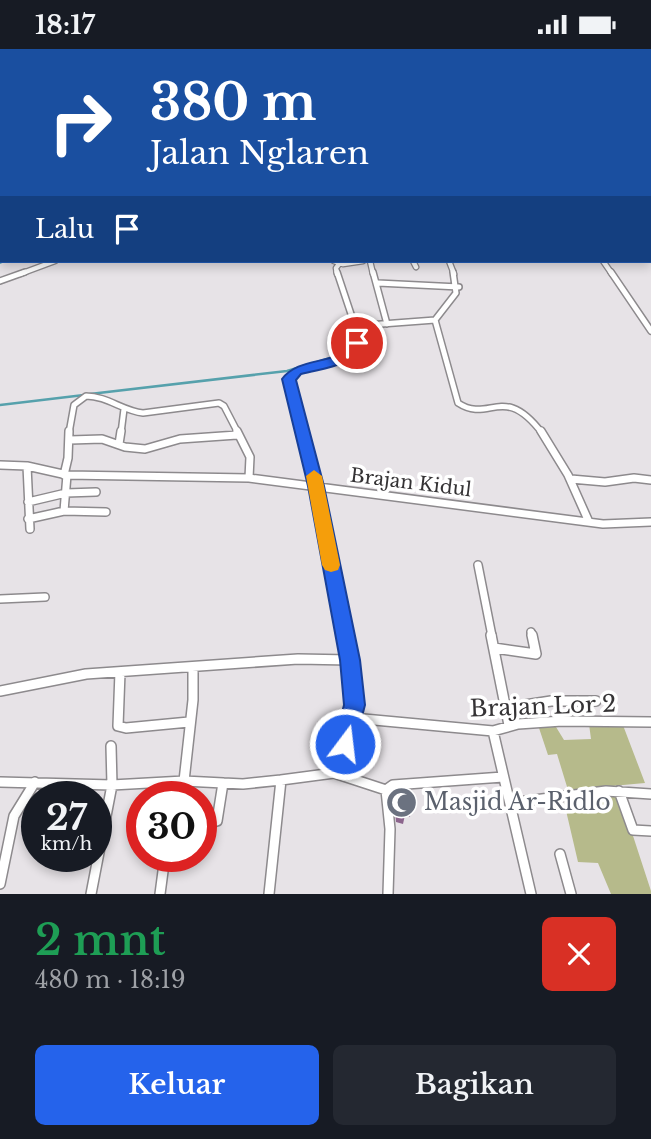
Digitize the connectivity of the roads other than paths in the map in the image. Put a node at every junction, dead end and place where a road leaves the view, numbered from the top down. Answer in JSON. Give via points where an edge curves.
{"nodes":[{"id":1,"x":50,"y":263,"type":"edge"},
{"id":2,"x":337,"y":263,"type":"edge"},
{"id":3,"x":371,"y":263,"type":"edge"},
{"id":4,"x":414,"y":263,"type":"edge"},
{"id":5,"x":450,"y":263,"type":"edge"},
{"id":6,"x":604,"y":263,"type":"edge"},
{"id":7,"x":416,"y":268,"type":"dead end"},
{"id":8,"x":0,"y":281,"type":"edge"},
{"id":9,"x":378,"y":283,"type":"junction"},
{"id":10,"x":459,"y":287,"type":"junction"},
{"id":11,"x":435,"y":320,"type":"junction"},
{"id":12,"x":387,"y":324,"type":"junction"},
{"id":13,"x":355,"y":327,"type":"junction"},
{"id":14,"x":651,"y":331,"type":"edge"},
{"id":15,"x":124,"y":409,"type":"junction"},
{"id":16,"x":237,"y":435,"type":"junction"},
{"id":17,"x":70,"y":440,"type":"junction"},
{"id":18,"x":119,"y":444,"type":"junction"},
{"id":19,"x":0,"y":465,"type":"edge"},
{"id":20,"x":27,"y":466,"type":"junction"},
{"id":21,"x":65,"y":475,"type":"junction"},
{"id":22,"x":249,"y":478,"type":"junction"},
{"id":23,"x":571,"y":479,"type":"junction"},
{"id":24,"x":651,"y":480,"type":"edge"},
{"id":25,"x":316,"y":486,"type":"junction"},
{"id":26,"x":96,"y":492,"type":"dead end"},
{"id":27,"x":66,"y":493,"type":"junction"},
{"id":28,"x":28,"y":502,"type":"junction"},
{"id":29,"x":64,"y":511,"type":"junction"},
{"id":30,"x":106,"y":512,"type":"dead end"},
{"id":31,"x":28,"y":519,"type":"junction"},
{"id":32,"x":589,"y":522,"type":"junction"},
{"id":33,"x":651,"y":522,"type":"edge"},
{"id":34,"x":30,"y":529,"type":"dead end"},
{"id":35,"x":478,"y":565,"type":"dead end"},
{"id":36,"x":45,"y":597,"type":"dead end"},
{"id":37,"x":0,"y":599,"type":"edge"},
{"id":38,"x":531,"y":632,"type":"dead end"},
{"id":39,"x":494,"y":648,"type":"junction"},
{"id":40,"x":350,"y":660,"type":"junction"},
{"id":41,"x":193,"y":668,"type":"junction"},
{"id":42,"x":120,"y":672,"type":"junction"},
{"id":43,"x":0,"y":691,"type":"edge"},
{"id":44,"x":596,"y":701,"type":"dead end"},
{"id":45,"x":506,"y":708,"type":"junction"},
{"id":46,"x":353,"y":718,"type":"junction"},
{"id":47,"x":190,"y":722,"type":"junction"},
{"id":48,"x":651,"y":722,"type":"edge"},
{"id":49,"x":509,"y":725,"type":"junction"},
{"id":50,"x":493,"y":731,"type":"junction"},
{"id":51,"x":111,"y":746,"type":"dead end"},
{"id":52,"x":334,"y":773,"type":"junction"},
{"id":53,"x":503,"y":777,"type":"junction"},
{"id":54,"x":281,"y":780,"type":"junction"},
{"id":55,"x":112,"y":781,"type":"edge"},
{"id":56,"x":184,"y":781,"type":"edge"},
{"id":57,"x":0,"y":782,"type":"edge"},
{"id":58,"x":21,"y":782,"type":"edge"},
{"id":59,"x":217,"y":783,"type":"edge"},
{"id":60,"x":223,"y":783,"type":"junction"},
{"id":61,"x":126,"y":784,"type":"edge"},
{"id":62,"x":112,"y":785,"type":"edge"},
{"id":63,"x":386,"y":790,"type":"junction"},
{"id":64,"x":619,"y":791,"type":"junction"},
{"id":65,"x":651,"y":794,"type":"edge"},
{"id":66,"x":510,"y":803,"type":"junction"},
{"id":67,"x":21,"y":805,"type":"edge"},
{"id":68,"x":217,"y":821,"type":"edge"},
{"id":69,"x":651,"y":831,"type":"edge"},
{"id":70,"x":560,"y":854,"type":"dead end"},
{"id":71,"x":95,"y":872,"type":"edge"},
{"id":72,"x":163,"y":872,"type":"edge"},
{"id":73,"x":0,"y":884,"type":"edge"},
{"id":74,"x":91,"y":894,"type":"edge"},
{"id":75,"x":160,"y":894,"type":"edge"},
{"id":76,"x":269,"y":894,"type":"edge"},
{"id":77,"x":388,"y":894,"type":"edge"},
{"id":78,"x":531,"y":894,"type":"edge"},
{"id":79,"x":571,"y":894,"type":"edge"}],
"edges":[{"from":1,"to":8,"type":"street"},
{"from":2,"to":13,"type":"street","via":[[335,275]]},
{"from":3,"to":9,"type":"street"},
{"from":4,"to":7,"type":"street"},
{"from":5,"to":10,"type":"street"},
{"from":6,"to":14,"type":"street"},
{"from":9,"to":10,"type":"street"},
{"from":9,"to":12,"type":"street"},
{"from":10,"to":11,"type":"street"},
{"from":11,"to":12,"type":"street"},
{"from":11,"to":23,"type":"street","via":[[458,403],[468,408],[510,406],[522,411]]},
{"from":12,"to":13,"type":"street"},
{"from":13,"to":25,"type":"street","via":[[357,343],[344,359],[296,371],[289,379]]},
{"from":15,"to":16,"type":"street","via":[[144,412],[219,403]]},
{"from":15,"to":17,"type":"street","via":[[105,398],[78,400],[71,411]]},
{"from":15,"to":18,"type":"street"},
{"from":16,"to":18,"type":"street","via":[[180,439],[145,449]]},
{"from":16,"to":22,"type":"street","via":[[250,457]]},
{"from":17,"to":18,"type":"street","via":[[102,439]]},
{"from":17,"to":21,"type":"street"},
{"from":19,"to":20,"type":"street","name":"Brajan Kidul"},
{"from":20,"to":21,"type":"street","name":"Brajan Kidul"},
{"from":20,"to":28,"type":"street"},
{"from":21,"to":22,"type":"street","name":"Brajan Kidul"},
{"from":21,"to":27,"type":"street"},
{"from":22,"to":25,"type":"street","name":"Brajan Kidul"},
{"from":23,"to":24,"type":"street"},
{"from":23,"to":32,"type":"street"},
{"from":25,"to":32,"type":"street","name":"Brajan Kidul"},
{"from":25,"to":40,"type":"street"},
{"from":26,"to":27,"type":"street"},
{"from":27,"to":28,"type":"street"},
{"from":27,"to":29,"type":"street"},
{"from":28,"to":31,"type":"street"},
{"from":29,"to":30,"type":"street"},
{"from":29,"to":31,"type":"street"},
{"from":31,"to":34,"type":"street"},
{"from":32,"to":33,"type":"street","name":"Brajan Kidul"},
{"from":35,"to":39,"type":"street"},
{"from":36,"to":37,"type":"street"},
{"from":38,"to":39,"type":"street","via":[[536,654]]},
{"from":39,"to":45,"type":"street"},
{"from":40,"to":41,"type":"street","via":[[298,659]]},
{"from":40,"to":46,"type":"street"},
{"from":41,"to":42,"type":"street"},
{"from":41,"to":47,"type":"street"},
{"from":42,"to":43,"type":"street"},
{"from":42,"to":47,"type":"street","via":[[118,726]]},
{"from":44,"to":45,"type":"street"},
{"from":45,"to":49,"type":"street"},
{"from":46,"to":50,"type":"street","name":"Brajan Lor 2"},
{"from":46,"to":52,"type":"street"},
{"from":47,"to":56,"type":"street"},
{"from":48,"to":49,"type":"street","name":"Brajan Lor 2"},
{"from":49,"to":50,"type":"street","name":"Brajan Lor 2"},
{"from":50,"to":53,"type":"street"},
{"from":51,"to":55,"type":"street"},
{"from":52,"to":54,"type":"street"},
{"from":52,"to":63,"type":"street"},
{"from":53,"to":63,"type":"street","via":[[393,785]]},
{"from":53,"to":66,"type":"street"},
{"from":54,"to":60,"type":"street"},
{"from":54,"to":76,"type":"street"},
{"from":57,"to":58,"type":"street"},
{"from":59,"to":60,"type":"street"},
{"from":60,"to":68,"type":"street"},
{"from":61,"to":62,"type":"street"},
{"from":63,"to":77,"type":"street"},
{"from":64,"to":65,"type":"street"},
{"from":64,"to":66,"type":"street"},
{"from":64,"to":69,"type":"street","via":[[633,830]]},
{"from":66,"to":78,"type":"street"},
{"from":67,"to":73,"type":"street","via":[[14,816]]},
{"from":70,"to":79,"type":"street"},
{"from":71,"to":74,"type":"street"},
{"from":72,"to":75,"type":"street"}]}
